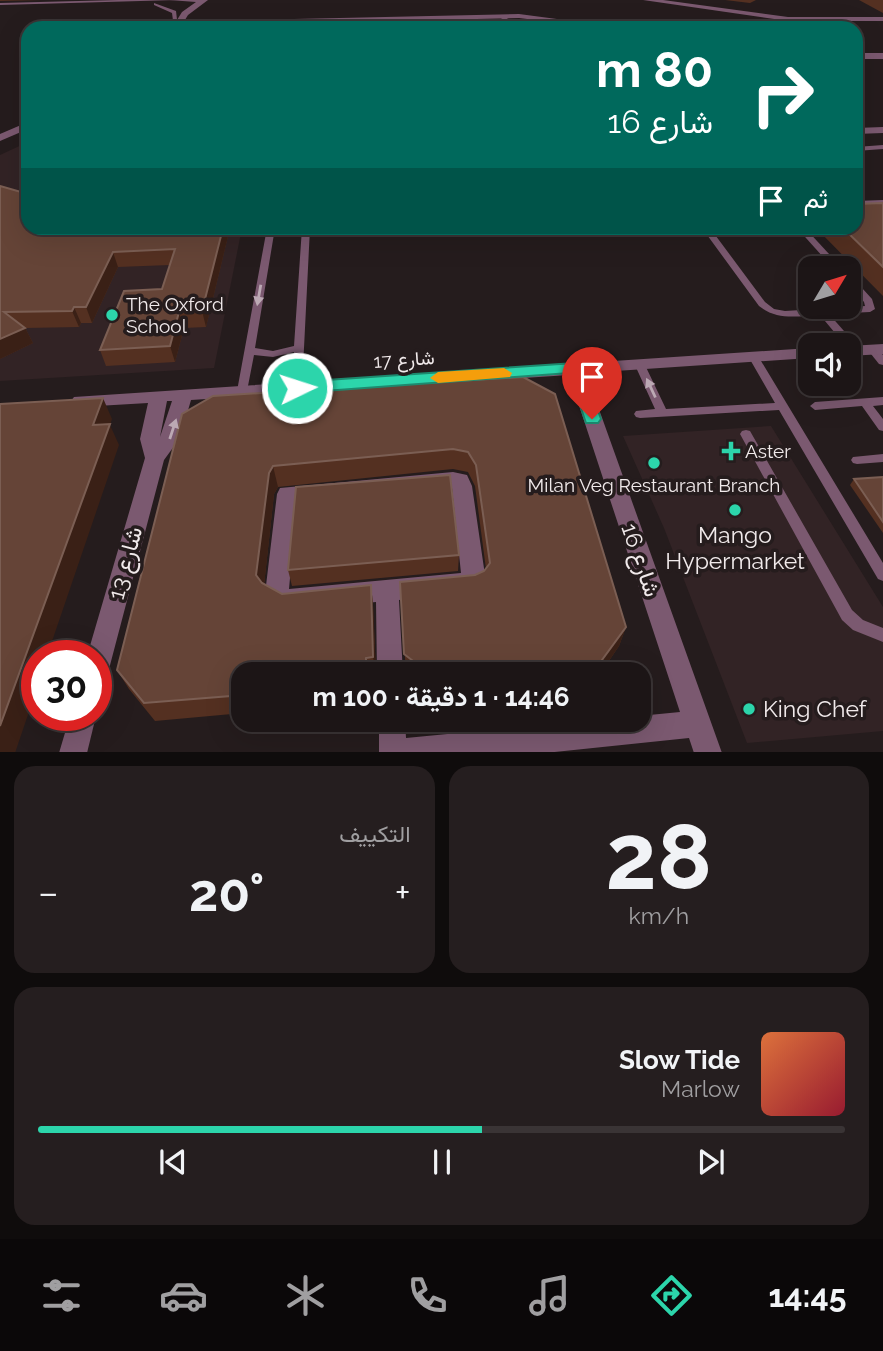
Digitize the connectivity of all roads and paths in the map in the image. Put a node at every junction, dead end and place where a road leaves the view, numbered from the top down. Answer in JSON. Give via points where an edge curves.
{"nodes":[{"id":1,"x":175,"y":0,"type":"edge"},
{"id":2,"x":204,"y":0,"type":"edge"},
{"id":3,"x":647,"y":0,"type":"edge"},
{"id":4,"x":663,"y":1,"type":"edge"},
{"id":5,"x":86,"y":2,"type":"junction"},
{"id":6,"x":0,"y":4,"type":"edge"},
{"id":7,"x":185,"y":14,"type":"junction"},
{"id":8,"x":501,"y":16,"type":"junction"},
{"id":9,"x":881,"y":19,"type":"edge"},
{"id":10,"x":175,"y":21,"type":"edge"},
{"id":11,"x":180,"y":21,"type":"edge"},
{"id":12,"x":294,"y":21,"type":"edge"},
{"id":13,"x":325,"y":21,"type":"joint"},
{"id":14,"x":508,"y":21,"type":"edge"},
{"id":15,"x":574,"y":21,"type":"edge"},
{"id":16,"x":863,"y":56,"type":"edge"},
{"id":17,"x":883,"y":56,"type":"edge"},
{"id":18,"x":21,"y":128,"type":"edge"},
{"id":19,"x":883,"y":130,"type":"edge"},
{"id":20,"x":863,"y":131,"type":"edge"},
{"id":21,"x":0,"y":138,"type":"edge"},
{"id":22,"x":883,"y":148,"type":"edge"},
{"id":23,"x":863,"y":149,"type":"edge"},
{"id":24,"x":883,"y":202,"type":"edge"},
{"id":25,"x":863,"y":203,"type":"edge"},
{"id":26,"x":270,"y":235,"type":"edge"},
{"id":27,"x":306,"y":235,"type":"edge"},
{"id":28,"x":711,"y":235,"type":"edge"},
{"id":29,"x":807,"y":235,"type":"edge"},
{"id":30,"x":827,"y":256,"type":"edge"},
{"id":31,"x":861,"y":292,"type":"edge"},
{"id":32,"x":861,"y":310,"type":"edge"},
{"id":33,"x":798,"y":314,"type":"edge"},
{"id":34,"x":830,"y":319,"type":"edge"},
{"id":35,"x":299,"y":348,"type":"junction"},
{"id":36,"x":249,"y":351,"type":"junction"},
{"id":37,"x":868,"y":352,"type":"edge"},
{"id":38,"x":798,"y":354,"type":"edge"},
{"id":39,"x":753,"y":356,"type":"junction"},
{"id":40,"x":639,"y":363,"type":"junction"},
{"id":41,"x":575,"y":368,"type":"junction"},
{"id":42,"x":297,"y":388,"type":"junction"},
{"id":43,"x":242,"y":391,"type":"junction"},
{"id":44,"x":183,"y":395,"type":"junction"},
{"id":45,"x":159,"y":396,"type":"junction"},
{"id":46,"x":883,"y":401,"type":"edge"},
{"id":47,"x":66,"y":402,"type":"edge"},
{"id":48,"x":865,"y":402,"type":"junction"},
{"id":49,"x":783,"y":406,"type":"junction"},
{"id":50,"x":815,"y":406,"type":"dead end"},
{"id":51,"x":662,"y":412,"type":"junction"},
{"id":52,"x":640,"y":414,"type":"dead end"},
{"id":53,"x":883,"y":427,"type":"edge"},
{"id":54,"x":746,"y":434,"type":"dead end"},
{"id":55,"x":155,"y":458,"type":"junction"},
{"id":56,"x":883,"y":458,"type":"edge"},
{"id":57,"x":857,"y":460,"type":"dead end"},
{"id":58,"x":883,"y":575,"type":"edge"},
{"id":59,"x":387,"y":591,"type":"junction"},
{"id":60,"x":883,"y":635,"type":"edge"},
{"id":61,"x":104,"y":640,"type":"edge"},
{"id":62,"x":390,"y":662,"type":"edge"},
{"id":63,"x":697,"y":724,"type":"junction"},
{"id":64,"x":79,"y":731,"type":"edge"},
{"id":65,"x":392,"y":732,"type":"edge"},
{"id":66,"x":73,"y":752,"type":"edge"},
{"id":67,"x":393,"y":752,"type":"edge"},
{"id":68,"x":398,"y":752,"type":"edge"},
{"id":69,"x":708,"y":752,"type":"edge"}],
"edges":[{"from":1,"to":2,"type":"street"},
{"from":1,"to":5,"type":"lane"},
{"from":1,"to":7,"type":"street"},
{"from":2,"to":7,"type":"street"},
{"from":3,"to":4,"type":"street"},
{"from":4,"to":9,"type":"street","via":[[788,19]]},
{"from":5,"to":6,"type":"lane"},
{"from":5,"to":10,"type":"lane","via":[[165,6],[174,12]]},
{"from":7,"to":11,"type":"street"},
{"from":8,"to":13,"type":"street"},
{"from":8,"to":14,"type":"lane"},
{"from":8,"to":15,"type":"street"},
{"from":12,"to":13,"type":"street"},
{"from":16,"to":17,"type":"street"},
{"from":18,"to":21,"type":"street"},
{"from":19,"to":20,"type":"street"},
{"from":22,"to":23,"type":"lane"},
{"from":24,"to":25,"type":"lane"},
{"from":26,"to":36,"type":"lane","one_way":true},
{"from":27,"to":35,"type":"lane"},
{"from":28,"to":33,"type":"lane","via":[[766,308]]},
{"from":29,"to":30,"type":"lane"},
{"from":31,"to":32,"type":"lane","via":[[870,309]]},
{"from":34,"to":37,"type":"lane"},
{"from":35,"to":36,"type":"lane","via":[[273,354]]},
{"from":35,"to":42,"type":"lane"},
{"from":36,"to":43,"type":"lane"},
{"from":38,"to":39,"type":"street","name":"شارع 17"},
{"from":39,"to":40,"type":"street","name":"شارع 17"},
{"from":39,"to":49,"type":"lane"},
{"from":40,"to":41,"type":"street","name":"شارع 17"},
{"from":51,"to":40,"type":"lane","one_way":true},
{"from":41,"to":42,"type":"street","name":"شارع 17"},
{"from":41,"to":63,"type":"street","name":"شارع 16"},
{"from":42,"to":43,"type":"street","name":"شارع 17"},
{"from":43,"to":44,"type":"street","name":"شارع 17"},
{"from":44,"to":45,"type":"street","name":"شارع 17"},
{"from":55,"to":44,"type":"street","name":"شارع 13","one_way":true,"via":[[170,438]]},
{"from":45,"to":47,"type":"street","name":"شارع 17"},
{"from":45,"to":55,"type":"street","name":"شارع 13","via":[[149,439]]},
{"from":46,"to":48,"type":"lane"},
{"from":48,"to":50,"type":"lane"},
{"from":48,"to":53,"type":"lane"},
{"from":49,"to":51,"type":"lane"},
{"from":49,"to":58,"type":"lane"},
{"from":51,"to":52,"type":"lane"},
{"from":54,"to":60,"type":"lane","via":[[847,615]]},
{"from":55,"to":61,"type":"street","name":"شارع 13"},
{"from":56,"to":57,"type":"lane"},
{"from":59,"to":59,"type":"street","via":[[279,598],[287,494],[460,481],[474,582]]},
{"from":59,"to":62,"type":"street"},
{"from":63,"to":68,"type":"street"},
{"from":63,"to":69,"type":"street","name":"شارع 16"},
{"from":64,"to":66,"type":"street"},
{"from":65,"to":67,"type":"street"}]}
